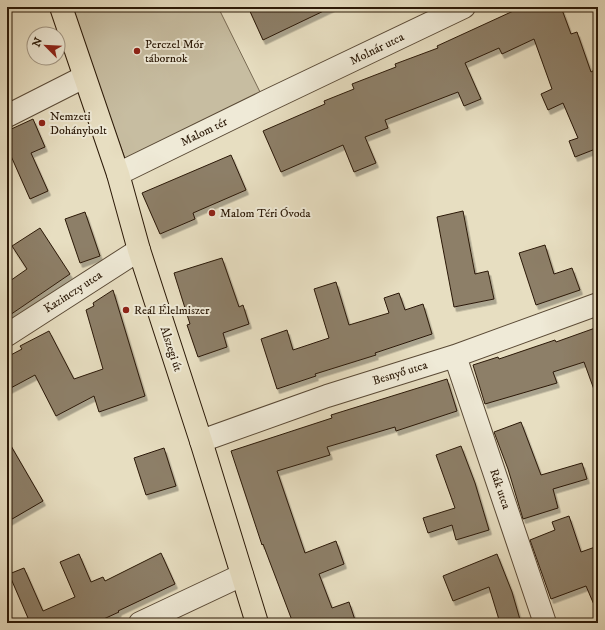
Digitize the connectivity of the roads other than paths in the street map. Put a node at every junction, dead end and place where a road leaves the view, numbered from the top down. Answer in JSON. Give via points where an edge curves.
{"nodes":[{"id":1,"x":61,"y":7,"type":"edge"},
{"id":2,"x":464,"y":7,"type":"edge"},
{"id":3,"x":84,"y":77,"type":"junction"},
{"id":4,"x":290,"y":90,"type":"joint"},
{"id":5,"x":7,"y":116,"type":"edge"},
{"id":6,"x":118,"y":174,"type":"junction"},
{"id":7,"x":139,"y":250,"type":"junction"},
{"id":8,"x":598,"y":304,"type":"edge"},
{"id":9,"x":7,"y":335,"type":"edge"},
{"id":10,"x":455,"y":356,"type":"junction"},
{"id":11,"x":201,"y":441,"type":"junction"},
{"id":12,"x":242,"y":575,"type":"junction"},
{"id":13,"x":140,"y":623,"type":"edge"},
{"id":14,"x":257,"y":623,"type":"edge"},
{"id":15,"x":545,"y":623,"type":"edge"}],
"edges":[{"from":1,"to":3,"type":"main road","name":"Alszegi út"},
{"from":2,"to":4,"type":"street","name":"Molnár utca"},
{"from":3,"to":5,"type":"street"},
{"from":3,"to":6,"type":"main road","name":"Alszegi út"},
{"from":4,"to":6,"type":"street","name":"Malom tér"},
{"from":6,"to":7,"type":"main road","name":"Alszegi út"},
{"from":7,"to":9,"type":"street","name":"Kazinczy utca"},
{"from":7,"to":11,"type":"main road","name":"Alszegi út"},
{"from":8,"to":10,"type":"street","name":"Besnyő utca"},
{"from":10,"to":11,"type":"street","name":"Besnyő utca","via":[[327,396]]},
{"from":10,"to":15,"type":"street","name":"Rák utca"},
{"from":11,"to":12,"type":"main road","name":"Alszegi út"},
{"from":12,"to":13,"type":"street"},
{"from":12,"to":14,"type":"main road","name":"Alszegi út"}]}
